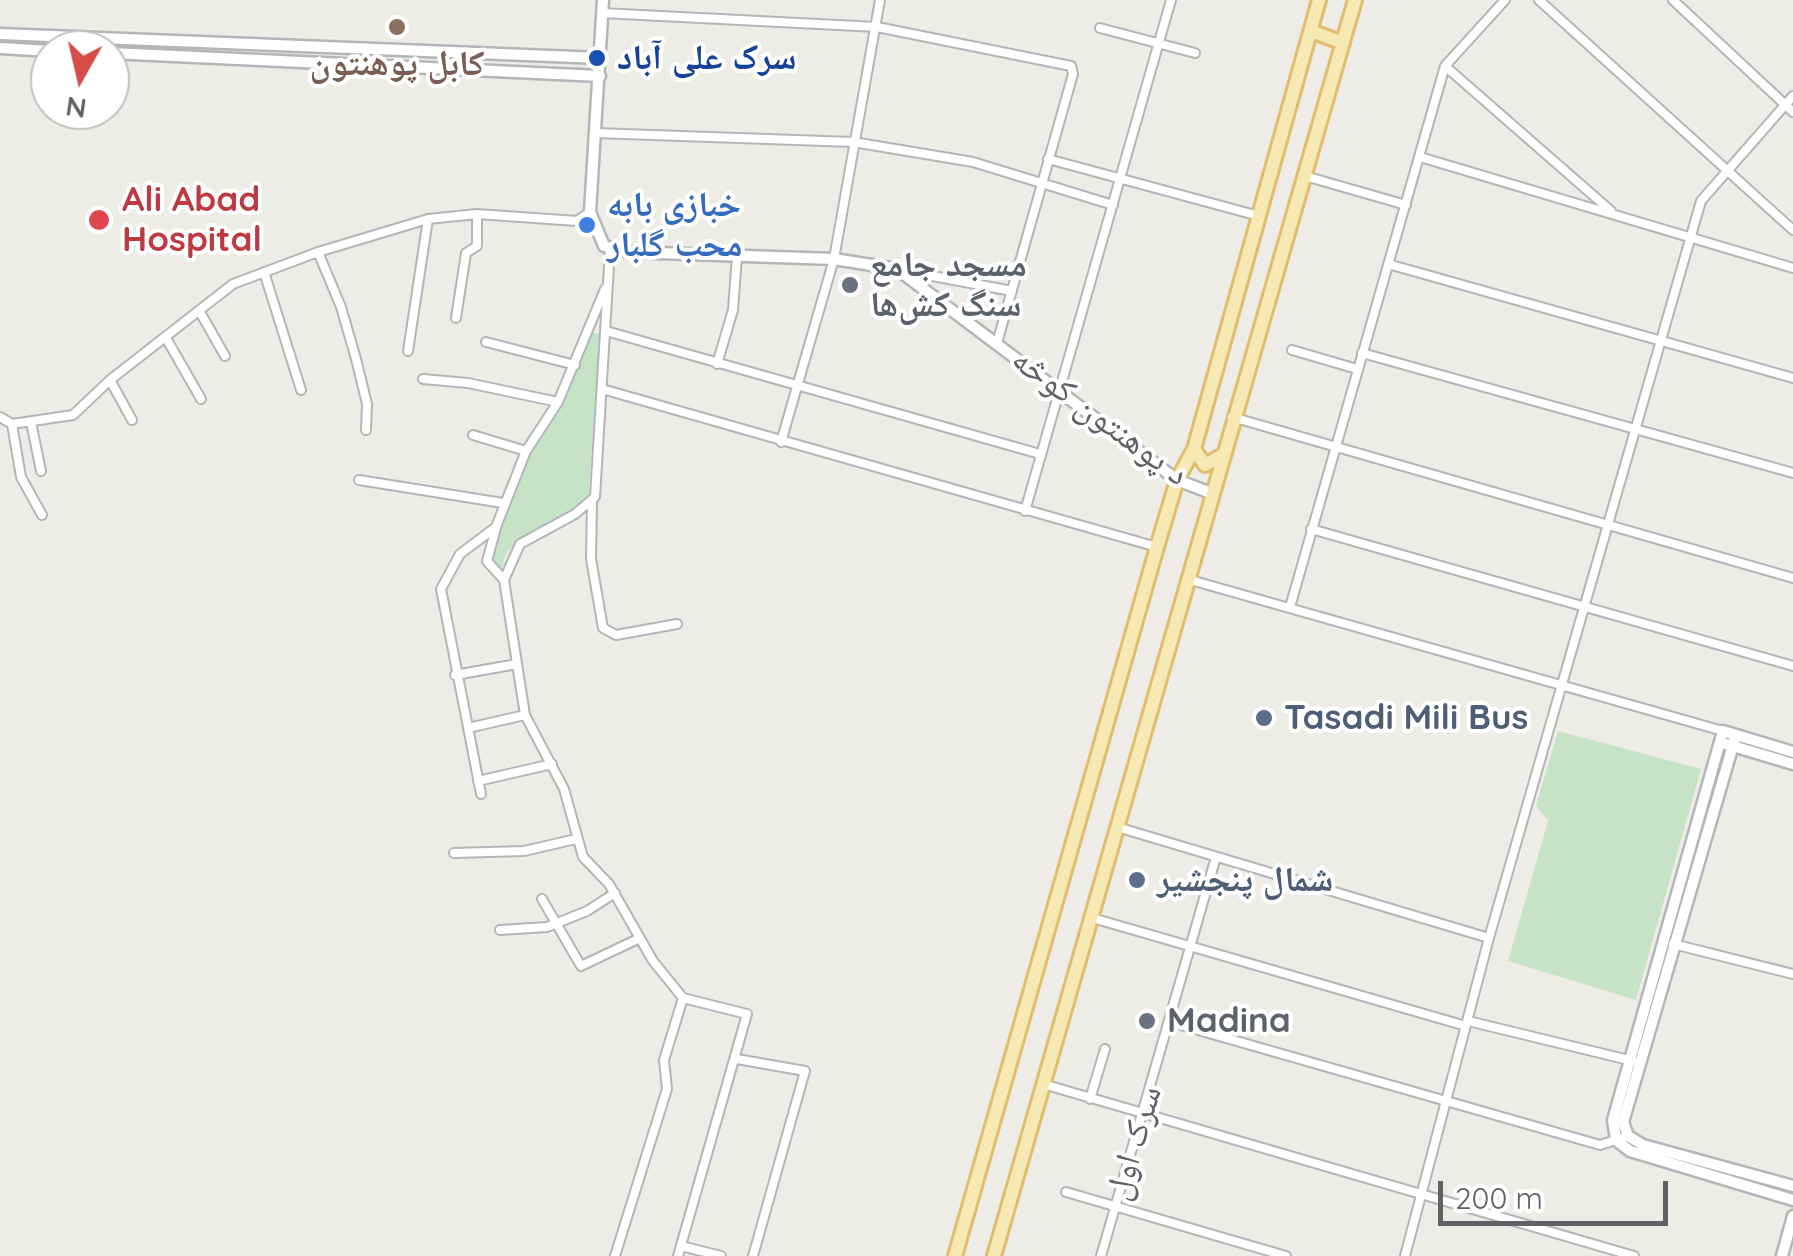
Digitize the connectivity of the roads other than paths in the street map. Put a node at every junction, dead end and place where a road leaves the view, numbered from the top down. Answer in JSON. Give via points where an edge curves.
{"nodes":[{"id":1,"x":603,"y":0,"type":"edge"},
{"id":2,"x":880,"y":0,"type":"edge"},
{"id":3,"x":1171,"y":0,"type":"edge"},
{"id":4,"x":1320,"y":0,"type":"edge"},
{"id":5,"x":1354,"y":0,"type":"edge"},
{"id":6,"x":1505,"y":0,"type":"edge"},
{"id":7,"x":1539,"y":0,"type":"edge"},
{"id":8,"x":1673,"y":0,"type":"edge"},
{"id":9,"x":602,"y":13,"type":"junction"},
{"id":10,"x":876,"y":27,"type":"junction"},
{"id":11,"x":1100,"y":28,"type":"dead end"},
{"id":12,"x":1310,"y":32,"type":"junction"},
{"id":13,"x":0,"y":34,"type":"edge"},
{"id":14,"x":1159,"y":43,"type":"junction"},
{"id":15,"x":1342,"y":43,"type":"junction"},
{"id":16,"x":309,"y":47,"type":"junction"},
{"id":17,"x":0,"y":48,"type":"edge"},
{"id":18,"x":30,"y":50,"type":"edge"},
{"id":19,"x":1195,"y":53,"type":"dead end"},
{"id":20,"x":130,"y":55,"type":"edge"},
{"id":21,"x":601,"y":58,"type":"junction"},
{"id":22,"x":308,"y":62,"type":"junction"},
{"id":23,"x":1445,"y":66,"type":"junction"},
{"id":24,"x":600,"y":76,"type":"junction"},
{"id":25,"x":1793,"y":96,"type":"edge"},
{"id":26,"x":1785,"y":104,"type":"junction"},
{"id":27,"x":1793,"y":112,"type":"edge"},
{"id":28,"x":594,"y":133,"type":"junction"},
{"id":29,"x":853,"y":142,"type":"junction"},
{"id":30,"x":1420,"y":157,"type":"junction"},
{"id":31,"x":1048,"y":159,"type":"junction"},
{"id":32,"x":1725,"y":171,"type":"junction"},
{"id":33,"x":1305,"y":176,"type":"junction"},
{"id":34,"x":1119,"y":180,"type":"junction"},
{"id":35,"x":1042,"y":184,"type":"junction"},
{"id":36,"x":1113,"y":205,"type":"junction"},
{"id":37,"x":1406,"y":205,"type":"junction"},
{"id":38,"x":590,"y":212,"type":"junction"},
{"id":39,"x":477,"y":214,"type":"junction"},
{"id":40,"x":1613,"y":214,"type":"junction"},
{"id":41,"x":1260,"y":216,"type":"junction"},
{"id":42,"x":428,"y":219,"type":"junction"},
{"id":43,"x":1793,"y":230,"type":"edge"},
{"id":44,"x":1690,"y":238,"type":"junction"},
{"id":45,"x":610,"y":249,"type":"junction"},
{"id":46,"x":318,"y":252,"type":"junction"},
{"id":47,"x":737,"y":256,"type":"junction"},
{"id":48,"x":834,"y":259,"type":"junction"},
{"id":49,"x":1388,"y":264,"type":"junction"},
{"id":50,"x":1793,"y":268,"type":"edge"},
{"id":51,"x":896,"y":269,"type":"junction"},
{"id":52,"x":264,"y":272,"type":"junction"},
{"id":53,"x":608,"y":280,"type":"junction"},
{"id":54,"x":1012,"y":291,"type":"junction"},
{"id":55,"x":200,"y":312,"type":"junction"},
{"id":56,"x":456,"y":318,"type":"dead end"},
{"id":57,"x":606,"y":332,"type":"junction"},
{"id":58,"x":166,"y":338,"type":"junction"},
{"id":59,"x":1659,"y":341,"type":"junction"},
{"id":60,"x":486,"y":342,"type":"dead end"},
{"id":61,"x":998,"y":343,"type":"junction"},
{"id":62,"x":1292,"y":350,"type":"dead end"},
{"id":63,"x":408,"y":352,"type":"dead end"},
{"id":64,"x":1362,"y":353,"type":"junction"},
{"id":65,"x":225,"y":356,"type":"dead end"},
{"id":66,"x":718,"y":364,"type":"junction"},
{"id":67,"x":575,"y":365,"type":"junction"},
{"id":68,"x":1357,"y":369,"type":"junction"},
{"id":69,"x":423,"y":378,"type":"dead end"},
{"id":70,"x":1793,"y":378,"type":"edge"},
{"id":71,"x":110,"y":380,"type":"junction"},
{"id":72,"x":798,"y":385,"type":"junction"},
{"id":73,"x":602,"y":389,"type":"junction"},
{"id":74,"x":301,"y":390,"type":"dead end"},
{"id":75,"x":1058,"y":390,"type":"junction"},
{"id":76,"x":201,"y":399,"type":"dead end"},
{"id":77,"x":558,"y":402,"type":"junction"},
{"id":78,"x":1232,"y":416,"type":"junction"},
{"id":79,"x":0,"y":417,"type":"edge"},
{"id":80,"x":132,"y":420,"type":"dead end"},
{"id":81,"x":31,"y":422,"type":"junction"},
{"id":82,"x":12,"y":424,"type":"junction"},
{"id":83,"x":1635,"y":429,"type":"junction"},
{"id":84,"x":366,"y":430,"type":"dead end"},
{"id":85,"x":473,"y":435,"type":"dead end"},
{"id":86,"x":781,"y":442,"type":"junction"},
{"id":87,"x":1334,"y":448,"type":"junction"},
{"id":88,"x":1194,"y":449,"type":"junction"},
{"id":89,"x":526,"y":451,"type":"junction"},
{"id":90,"x":1040,"y":454,"type":"junction"},
{"id":91,"x":1222,"y":456,"type":"junction"},
{"id":92,"x":41,"y":470,"type":"dead end"},
{"id":93,"x":1793,"y":474,"type":"edge"},
{"id":94,"x":359,"y":480,"type":"dead end"},
{"id":95,"x":1177,"y":480,"type":"junction"},
{"id":96,"x":1211,"y":493,"type":"junction"},
{"id":97,"x":504,"y":503,"type":"junction"},
{"id":98,"x":593,"y":507,"type":"junction"},
{"id":99,"x":1025,"y":511,"type":"junction"},
{"id":100,"x":42,"y":515,"type":"dead end"},
{"id":101,"x":1608,"y":526,"type":"junction"},
{"id":102,"x":496,"y":527,"type":"junction"},
{"id":103,"x":1311,"y":529,"type":"junction"},
{"id":104,"x":1157,"y":547,"type":"junction"},
{"id":105,"x":1793,"y":578,"type":"edge"},
{"id":106,"x":1188,"y":579,"type":"junction"},
{"id":107,"x":504,"y":580,"type":"junction"},
{"id":108,"x":1290,"y":606,"type":"junction"},
{"id":109,"x":1584,"y":608,"type":"junction"},
{"id":110,"x":676,"y":624,"type":"dead end"},
{"id":111,"x":517,"y":664,"type":"junction"},
{"id":112,"x":1793,"y":666,"type":"edge"},
{"id":113,"x":456,"y":675,"type":"junction"},
{"id":114,"x":1564,"y":683,"type":"junction"},
{"id":115,"x":525,"y":715,"type":"junction"},
{"id":116,"x":468,"y":728,"type":"junction"},
{"id":117,"x":1728,"y":738,"type":"junction"},
{"id":118,"x":1793,"y":752,"type":"edge"},
{"id":119,"x":552,"y":764,"type":"junction"},
{"id":120,"x":1793,"y":764,"type":"edge"},
{"id":121,"x":478,"y":780,"type":"junction"},
{"id":122,"x":481,"y":794,"type":"dead end"},
{"id":123,"x":1117,"y":827,"type":"junction"},
{"id":124,"x":576,"y":840,"type":"junction"},
{"id":125,"x":454,"y":853,"type":"dead end"},
{"id":126,"x":1216,"y":857,"type":"junction"},
{"id":127,"x":615,"y":894,"type":"junction"},
{"id":128,"x":542,"y":899,"type":"dead end"},
{"id":129,"x":1089,"y":917,"type":"junction"},
{"id":130,"x":557,"y":923,"type":"junction"},
{"id":131,"x":500,"y":930,"type":"dead end"},
{"id":132,"x":640,"y":938,"type":"junction"},
{"id":133,"x":1489,"y":938,"type":"junction"},
{"id":134,"x":1673,"y":944,"type":"junction"},
{"id":135,"x":1189,"y":947,"type":"junction"},
{"id":136,"x":1793,"y":974,"type":"edge"},
{"id":137,"x":683,"y":998,"type":"junction"},
{"id":138,"x":1170,"y":1022,"type":"junction"},
{"id":139,"x":1467,"y":1024,"type":"junction"},
{"id":140,"x":1105,"y":1048,"type":"dead end"},
{"id":141,"x":737,"y":1059,"type":"junction"},
{"id":142,"x":1636,"y":1062,"type":"junction"},
{"id":143,"x":1042,"y":1084,"type":"junction"},
{"id":144,"x":1090,"y":1099,"type":"junction"},
{"id":145,"x":1447,"y":1103,"type":"junction"},
{"id":146,"x":1142,"y":1116,"type":"junction"},
{"id":147,"x":1622,"y":1138,"type":"junction"},
{"id":148,"x":1793,"y":1186,"type":"edge"},
{"id":149,"x":1066,"y":1192,"type":"dead end"},
{"id":150,"x":1422,"y":1196,"type":"junction"},
{"id":151,"x":1793,"y":1200,"type":"edge"},
{"id":152,"x":1115,"y":1208,"type":"junction"},
{"id":153,"x":1793,"y":1216,"type":"edge"},
{"id":154,"x":679,"y":1251,"type":"edge"},
{"id":155,"x":615,"y":1256,"type":"edge"},
{"id":156,"x":721,"y":1256,"type":"edge"},
{"id":157,"x":753,"y":1256,"type":"edge"},
{"id":158,"x":956,"y":1256,"type":"edge"},
{"id":159,"x":994,"y":1256,"type":"edge"},
{"id":160,"x":1101,"y":1256,"type":"edge"},
{"id":161,"x":1286,"y":1256,"type":"edge"},
{"id":162,"x":1405,"y":1256,"type":"edge"},
{"id":163,"x":1634,"y":1256,"type":"edge"},
{"id":164,"x":1782,"y":1256,"type":"edge"}],
"edges":[{"from":1,"to":9,"type":"street"},
{"from":2,"to":10,"type":"street"},
{"from":3,"to":14,"type":"street"},
{"from":4,"to":12,"type":"main road"},
{"from":5,"to":15,"type":"main road"},
{"from":6,"to":23,"type":"street"},
{"from":7,"to":32,"type":"street"},
{"from":8,"to":26,"type":"street"},
{"from":9,"to":10,"type":"street"},
{"from":9,"to":21,"type":"street"},
{"from":10,"to":29,"type":"street"},
{"from":10,"to":31,"type":"street","via":[[1071,66]]},
{"from":11,"to":14,"type":"street"},
{"from":12,"to":15,"type":"main road"},
{"from":12,"to":41,"type":"main road"},
{"from":13,"to":16,"type":"street"},
{"from":14,"to":19,"type":"street"},
{"from":14,"to":34,"type":"street"},
{"from":15,"to":33,"type":"main road"},
{"from":16,"to":21,"type":"street"},
{"from":16,"to":22,"type":"street"},
{"from":17,"to":18,"type":"street"},
{"from":20,"to":22,"type":"street"},
{"from":21,"to":24,"type":"street"},
{"from":22,"to":24,"type":"street"},
{"from":23,"to":30,"type":"street"},
{"from":23,"to":40,"type":"street"},
{"from":24,"to":28,"type":"street"},
{"from":25,"to":26,"type":"street"},
{"from":26,"to":27,"type":"street"},
{"from":26,"to":32,"type":"street"},
{"from":28,"to":29,"type":"street"},
{"from":28,"to":38,"type":"street"},
{"from":29,"to":35,"type":"street","via":[[973,162]]},
{"from":29,"to":48,"type":"street"},
{"from":30,"to":37,"type":"street"},
{"from":30,"to":40,"type":"street"},
{"from":31,"to":34,"type":"street"},
{"from":31,"to":35,"type":"street"},
{"from":32,"to":43,"type":"street"},
{"from":32,"to":44,"type":"street","via":[[1701,201]]},
{"from":33,"to":37,"type":"street"},
{"from":33,"to":78,"type":"main road"},
{"from":34,"to":36,"type":"street"},
{"from":34,"to":41,"type":"street"},
{"from":35,"to":36,"type":"street"},
{"from":35,"to":54,"type":"street"},
{"from":36,"to":75,"type":"street"},
{"from":37,"to":49,"type":"street"},
{"from":38,"to":39,"type":"street","via":[[577,222]]},
{"from":38,"to":45,"type":"street"},
{"from":39,"to":42,"type":"street"},
{"from":39,"to":56,"type":"street","via":[[476,248],[466,253]]},
{"from":40,"to":44,"type":"street"},
{"from":41,"to":88,"type":"main road"},
{"from":42,"to":46,"type":"street"},
{"from":42,"to":63,"type":"street"},
{"from":44,"to":50,"type":"street"},
{"from":44,"to":59,"type":"street"},
{"from":45,"to":47,"type":"street","name":"د پوهنتون کوڅه"},
{"from":45,"to":53,"type":"street"},
{"from":46,"to":52,"type":"street"},
{"from":46,"to":84,"type":"street","via":[[356,359]]},
{"from":47,"to":48,"type":"street","name":"د پوهنتون کوڅه"},
{"from":47,"to":66,"type":"street"},
{"from":48,"to":51,"type":"street","name":"د پوهنتون کوڅه"},
{"from":48,"to":72,"type":"street"},
{"from":49,"to":59,"type":"street"},
{"from":49,"to":64,"type":"street"},
{"from":51,"to":54,"type":"street"},
{"from":51,"to":61,"type":"street","name":"د پوهنتون کوڅه"},
{"from":52,"to":55,"type":"street","via":[[233,284]]},
{"from":52,"to":74,"type":"street"},
{"from":53,"to":57,"type":"street"},
{"from":53,"to":67,"type":"street"},
{"from":54,"to":61,"type":"street"},
{"from":55,"to":58,"type":"street"},
{"from":55,"to":65,"type":"street"},
{"from":57,"to":66,"type":"street"},
{"from":57,"to":73,"type":"street"},
{"from":58,"to":71,"type":"street"},
{"from":58,"to":76,"type":"street"},
{"from":59,"to":70,"type":"street"},
{"from":59,"to":83,"type":"street"},
{"from":60,"to":67,"type":"street"},
{"from":61,"to":75,"type":"street","name":"د پوهنتون کوڅه"},
{"from":62,"to":68,"type":"street"},
{"from":64,"to":68,"type":"street"},
{"from":64,"to":83,"type":"street"},
{"from":66,"to":72,"type":"street"},
{"from":67,"to":77,"type":"street"},
{"from":68,"to":87,"type":"street"},
{"from":69,"to":77,"type":"street"},
{"from":71,"to":80,"type":"street"},
{"from":71,"to":81,"type":"street","via":[[73,415]]},
{"from":72,"to":86,"type":"street"},
{"from":72,"to":90,"type":"street"},
{"from":73,"to":86,"type":"street"},
{"from":73,"to":98,"type":"street"},
{"from":75,"to":90,"type":"street"},
{"from":75,"to":95,"type":"street","name":"د پوهنتون کوڅه"},
{"from":77,"to":89,"type":"street"},
{"from":78,"to":87,"type":"street"},
{"from":78,"to":91,"type":"main road"},
{"from":79,"to":82,"type":"street"},
{"from":81,"to":82,"type":"street"},
{"from":81,"to":92,"type":"street"},
{"from":82,"to":100,"type":"street","via":[[21,477]]},
{"from":83,"to":93,"type":"street"},
{"from":83,"to":101,"type":"street"},
{"from":85,"to":89,"type":"street"},
{"from":86,"to":99,"type":"street"},
{"from":87,"to":101,"type":"street"},
{"from":87,"to":103,"type":"street"},
{"from":88,"to":91,"type":"main road","via":[[1205,466]]},
{"from":88,"to":95,"type":"main road"},
{"from":89,"to":97,"type":"street"},
{"from":90,"to":99,"type":"street"},
{"from":91,"to":96,"type":"main road"},
{"from":94,"to":97,"type":"street"},
{"from":95,"to":96,"type":"street","name":"د پوهنتون کوڅه"},
{"from":95,"to":104,"type":"main road"},
{"from":96,"to":106,"type":"main road"},
{"from":97,"to":102,"type":"street"},
{"from":98,"to":107,"type":"street","via":[[520,544]]},
{"from":98,"to":110,"type":"street","via":[[591,558],[602,628],[616,635]]},
{"from":99,"to":104,"type":"street"},
{"from":101,"to":105,"type":"street"},
{"from":101,"to":109,"type":"street"},
{"from":102,"to":107,"type":"street","via":[[487,561]]},
{"from":102,"to":113,"type":"street","via":[[460,554],[441,589]]},
{"from":103,"to":108,"type":"street"},
{"from":103,"to":109,"type":"street"},
{"from":104,"to":158,"type":"main road"},
{"from":106,"to":108,"type":"street"},
{"from":106,"to":123,"type":"main road"},
{"from":107,"to":111,"type":"street"},
{"from":108,"to":114,"type":"street"},
{"from":109,"to":112,"type":"street"},
{"from":109,"to":114,"type":"street"},
{"from":111,"to":113,"type":"street"},
{"from":111,"to":115,"type":"street"},
{"from":113,"to":116,"type":"street"},
{"from":114,"to":117,"type":"street"},
{"from":114,"to":133,"type":"street"},
{"from":115,"to":116,"type":"street"},
{"from":115,"to":119,"type":"street"},
{"from":116,"to":121,"type":"street"},
{"from":117,"to":118,"type":"street"},
{"from":117,"to":120,"type":"street"},
{"from":117,"to":134,"type":"street"},
{"from":117,"to":142,"type":"street"},
{"from":119,"to":121,"type":"street"},
{"from":119,"to":124,"type":"street"},
{"from":121,"to":122,"type":"street"},
{"from":123,"to":126,"type":"street"},
{"from":123,"to":129,"type":"main road"},
{"from":124,"to":125,"type":"street","via":[[524,851]]},
{"from":124,"to":127,"type":"street"},
{"from":126,"to":133,"type":"street"},
{"from":126,"to":135,"type":"street","name":"سرک‌ اول"},
{"from":127,"to":130,"type":"street"},
{"from":127,"to":132,"type":"street"},
{"from":128,"to":130,"type":"street"},
{"from":129,"to":135,"type":"street"},
{"from":129,"to":143,"type":"main road"},
{"from":130,"to":131,"type":"street"},
{"from":130,"to":132,"type":"street","via":[[581,966]]},
{"from":132,"to":137,"type":"street"},
{"from":133,"to":139,"type":"street"},
{"from":134,"to":136,"type":"street"},
{"from":134,"to":142,"type":"street"},
{"from":135,"to":138,"type":"street","name":"سرک‌ اول"},
{"from":135,"to":139,"type":"street"},
{"from":137,"to":141,"type":"street","via":[[747,1014]]},
{"from":137,"to":155,"type":"street","via":[[664,1060],[667,1090]]},
{"from":138,"to":145,"type":"street"},
{"from":138,"to":146,"type":"street","name":"سرک‌ اول"},
{"from":139,"to":142,"type":"street"},
{"from":139,"to":145,"type":"street"},
{"from":140,"to":144,"type":"street"},
{"from":141,"to":154,"type":"street"},
{"from":141,"to":157,"type":"street","via":[[805,1072]]},
{"from":142,"to":147,"type":"street"},
{"from":143,"to":144,"type":"street"},
{"from":143,"to":159,"type":"main road"},
{"from":144,"to":146,"type":"street"},
{"from":145,"to":147,"type":"street","via":[[1600,1145]]},
{"from":145,"to":150,"type":"street"},
{"from":146,"to":150,"type":"street"},
{"from":146,"to":152,"type":"street","name":"سرک‌ اول"},
{"from":147,"to":148,"type":"street"},
{"from":147,"to":151,"type":"street","via":[[1630,1151]]},
{"from":149,"to":152,"type":"street"},
{"from":150,"to":162,"type":"street"},
{"from":150,"to":163,"type":"street"},
{"from":152,"to":160,"type":"street","name":"سرک‌ اول"},
{"from":152,"to":161,"type":"street"},
{"from":153,"to":164,"type":"street"},
{"from":154,"to":156,"type":"street"}]}
